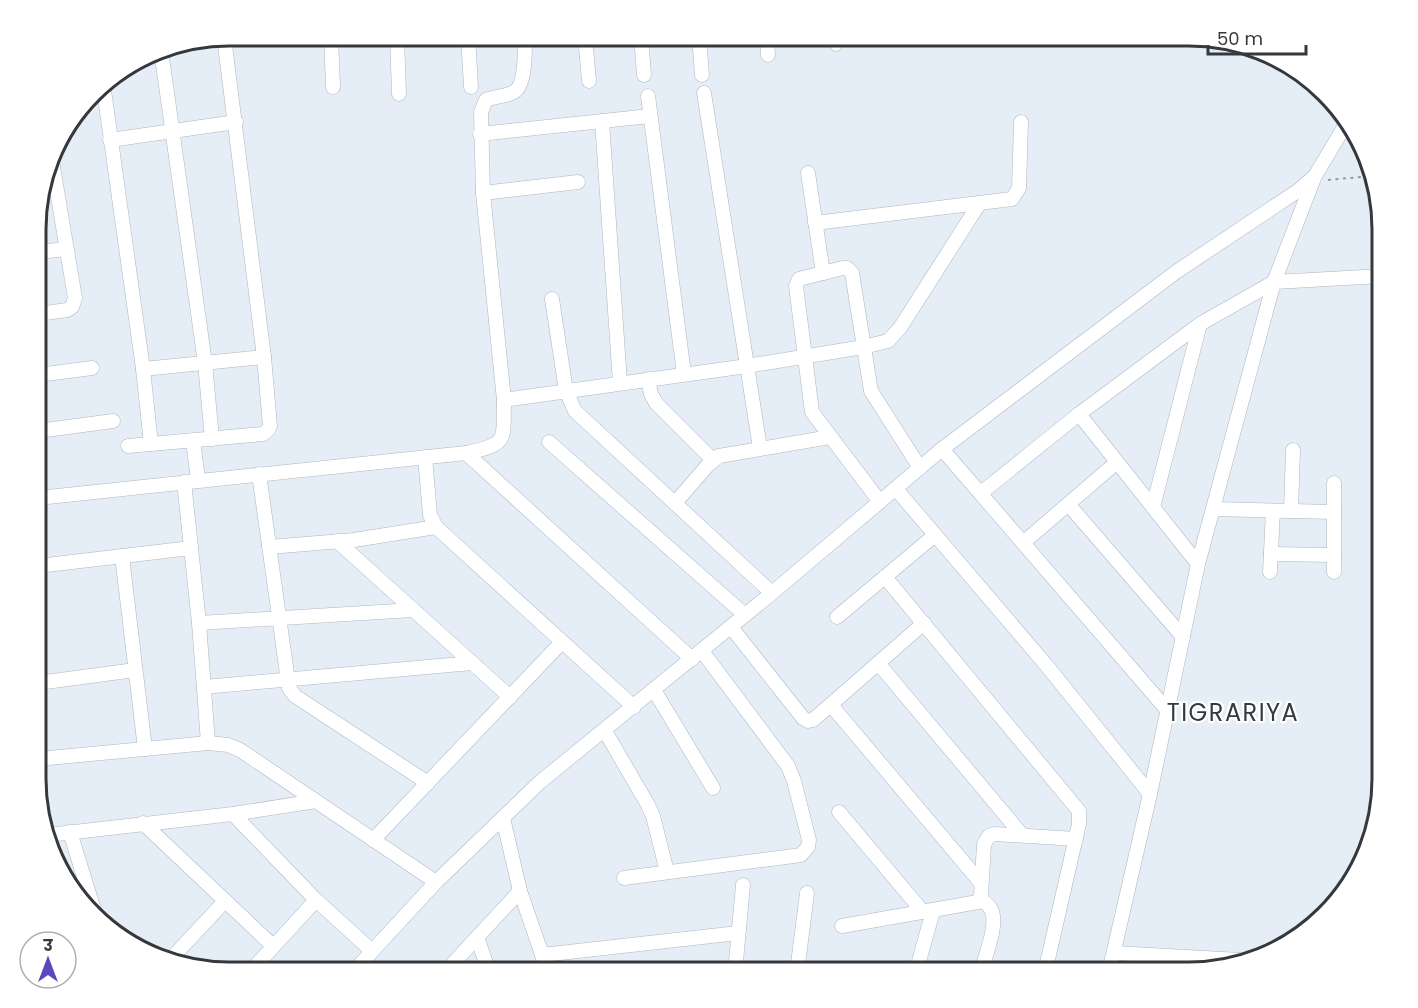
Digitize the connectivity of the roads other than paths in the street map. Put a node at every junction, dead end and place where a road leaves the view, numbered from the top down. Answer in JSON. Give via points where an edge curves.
{"nodes":[{"id":1,"x":225,"y":46,"type":"edge"},
{"id":2,"x":331,"y":46,"type":"edge"},
{"id":3,"x":397,"y":46,"type":"edge"},
{"id":4,"x":469,"y":46,"type":"edge"},
{"id":5,"x":524,"y":46,"type":"edge"},
{"id":6,"x":586,"y":46,"type":"edge"},
{"id":7,"x":642,"y":46,"type":"edge"},
{"id":8,"x":700,"y":46,"type":"edge"},
{"id":9,"x":768,"y":47,"type":"edge"},
{"id":10,"x":768,"y":55,"type":"dead end"},
{"id":11,"x":162,"y":59,"type":"edge"},
{"id":12,"x":644,"y":75,"type":"dead end"},
{"id":13,"x":702,"y":75,"type":"dead end"},
{"id":14,"x":589,"y":81,"type":"dead end"},
{"id":15,"x":333,"y":87,"type":"dead end"},
{"id":16,"x":471,"y":87,"type":"dead end"},
{"id":17,"x":704,"y":93,"type":"dead end"},
{"id":18,"x":399,"y":94,"type":"dead end"},
{"id":19,"x":105,"y":96,"type":"edge"},
{"id":20,"x":648,"y":96,"type":"dead end"},
{"id":21,"x":650,"y":116,"type":"junction"},
{"id":22,"x":602,"y":121,"type":"junction"},
{"id":23,"x":236,"y":122,"type":"junction"},
{"id":24,"x":1021,"y":122,"type":"dead end"},
{"id":25,"x":1342,"y":130,"type":"edge"},
{"id":26,"x":173,"y":131,"type":"junction"},
{"id":27,"x":480,"y":134,"type":"junction"},
{"id":28,"x":110,"y":140,"type":"junction"},
{"id":29,"x":807,"y":173,"type":"dead end"},
{"id":30,"x":55,"y":176,"type":"edge"},
{"id":31,"x":1314,"y":179,"type":"junction"},
{"id":32,"x":578,"y":182,"type":"dead end"},
{"id":33,"x":483,"y":193,"type":"junction"},
{"id":34,"x":979,"y":204,"type":"junction"},
{"id":35,"x":815,"y":223,"type":"junction"},
{"id":36,"x":66,"y":249,"type":"junction"},
{"id":37,"x":46,"y":251,"type":"edge"},
{"id":38,"x":823,"y":273,"type":"junction"},
{"id":39,"x":1371,"y":277,"type":"edge"},
{"id":40,"x":1274,"y":282,"type":"junction"},
{"id":41,"x":552,"y":298,"type":"dead end"},
{"id":42,"x":46,"y":313,"type":"edge"},
{"id":43,"x":1200,"y":324,"type":"junction"},
{"id":44,"x":863,"y":346,"type":"junction"},
{"id":45,"x":264,"y":357,"type":"junction"},
{"id":46,"x":804,"y":357,"type":"junction"},
{"id":47,"x":205,"y":363,"type":"junction"},
{"id":48,"x":747,"y":366,"type":"junction"},
{"id":49,"x":92,"y":368,"type":"dead end"},
{"id":50,"x":142,"y":369,"type":"junction"},
{"id":51,"x":46,"y":374,"type":"edge"},
{"id":52,"x":684,"y":374,"type":"junction"},
{"id":53,"x":648,"y":379,"type":"junction"},
{"id":54,"x":620,"y":383,"type":"junction"},
{"id":55,"x":566,"y":391,"type":"junction"},
{"id":56,"x":504,"y":400,"type":"junction"},
{"id":57,"x":1079,"y":414,"type":"junction"},
{"id":58,"x":113,"y":421,"type":"dead end"},
{"id":59,"x":46,"y":430,"type":"edge"},
{"id":60,"x":830,"y":437,"type":"junction"},
{"id":61,"x":212,"y":439,"type":"junction"},
{"id":62,"x":194,"y":441,"type":"junction"},
{"id":63,"x":549,"y":442,"type":"dead end"},
{"id":64,"x":151,"y":444,"type":"junction"},
{"id":65,"x":128,"y":446,"type":"dead end"},
{"id":66,"x":760,"y":448,"type":"junction"},
{"id":67,"x":942,"y":449,"type":"junction"},
{"id":68,"x":1293,"y":450,"type":"dead end"},
{"id":69,"x":466,"y":453,"type":"junction"},
{"id":70,"x":425,"y":457,"type":"junction"},
{"id":71,"x":713,"y":460,"type":"junction"},
{"id":72,"x":1117,"y":462,"type":"junction"},
{"id":73,"x":920,"y":468,"type":"junction"},
{"id":74,"x":259,"y":474,"type":"junction"},
{"id":75,"x":191,"y":481,"type":"junction"},
{"id":76,"x":1334,"y":483,"type":"dead end"},
{"id":77,"x":896,"y":489,"type":"junction"},
{"id":78,"x":981,"y":493,"type":"junction"},
{"id":79,"x":46,"y":497,"type":"edge"},
{"id":80,"x":880,"y":502,"type":"junction"},
{"id":81,"x":675,"y":503,"type":"junction"},
{"id":82,"x":1068,"y":504,"type":"junction"},
{"id":83,"x":1152,"y":507,"type":"junction"},
{"id":84,"x":1213,"y":509,"type":"junction"},
{"id":85,"x":1273,"y":511,"type":"junction"},
{"id":86,"x":1291,"y":511,"type":"junction"},
{"id":87,"x":1334,"y":512,"type":"junction"},
{"id":88,"x":436,"y":527,"type":"junction"},
{"id":89,"x":936,"y":535,"type":"junction"},
{"id":90,"x":337,"y":541,"type":"junction"},
{"id":91,"x":1023,"y":543,"type":"junction"},
{"id":92,"x":191,"y":548,"type":"junction"},
{"id":93,"x":268,"y":548,"type":"junction"},
{"id":94,"x":1271,"y":554,"type":"junction"},
{"id":95,"x":1334,"y":555,"type":"junction"},
{"id":96,"x":122,"y":556,"type":"junction"},
{"id":97,"x":1198,"y":564,"type":"junction"},
{"id":98,"x":47,"y":565,"type":"edge"},
{"id":99,"x":1270,"y":572,"type":"dead end"},
{"id":100,"x":1334,"y":572,"type":"dead end"},
{"id":101,"x":885,"y":577,"type":"junction"},
{"id":102,"x":772,"y":593,"type":"junction"},
{"id":103,"x":413,"y":610,"type":"junction"},
{"id":104,"x":745,"y":615,"type":"junction"},
{"id":105,"x":837,"y":617,"type":"dead end"},
{"id":106,"x":278,"y":619,"type":"junction"},
{"id":107,"x":199,"y":623,"type":"junction"},
{"id":108,"x":924,"y":623,"type":"junction"},
{"id":109,"x":731,"y":627,"type":"junction"},
{"id":110,"x":1183,"y":637,"type":"junction"},
{"id":111,"x":562,"y":642,"type":"junction"},
{"id":112,"x":697,"y":655,"type":"junction"},
{"id":113,"x":472,"y":663,"type":"junction"},
{"id":114,"x":878,"y":663,"type":"junction"},
{"id":115,"x":135,"y":670,"type":"junction"},
{"id":116,"x":286,"y":680,"type":"junction"},
{"id":117,"x":47,"y":682,"type":"edge"},
{"id":118,"x":204,"y":687,"type":"junction"},
{"id":119,"x":654,"y":690,"type":"junction"},
{"id":120,"x":510,"y":697,"type":"junction"},
{"id":121,"x":831,"y":705,"type":"junction"},
{"id":122,"x":633,"y":707,"type":"junction"},
{"id":123,"x":1168,"y":711,"type":"junction"},
{"id":124,"x":605,"y":731,"type":"junction"},
{"id":125,"x":208,"y":743,"type":"junction"},
{"id":126,"x":145,"y":749,"type":"junction"},
{"id":127,"x":47,"y":758,"type":"edge"},
{"id":128,"x":428,"y":783,"type":"junction"},
{"id":129,"x":712,"y":788,"type":"dead end"},
{"id":130,"x":1150,"y":794,"type":"junction"},
{"id":131,"x":316,"y":801,"type":"junction"},
{"id":132,"x":839,"y":812,"type":"dead end"},
{"id":133,"x":233,"y":814,"type":"junction"},
{"id":134,"x":503,"y":818,"type":"junction"},
{"id":135,"x":142,"y":823,"type":"junction"},
{"id":136,"x":70,"y":832,"type":"junction"},
{"id":137,"x":55,"y":834,"type":"edge"},
{"id":138,"x":1022,"y":835,"type":"junction"},
{"id":139,"x":1076,"y":838,"type":"junction"},
{"id":140,"x":373,"y":840,"type":"junction"},
{"id":141,"x":667,"y":872,"type":"junction"},
{"id":142,"x":624,"y":878,"type":"dead end"},
{"id":143,"x":436,"y":882,"type":"junction"},
{"id":144,"x":981,"y":883,"type":"junction"},
{"id":145,"x":742,"y":885,"type":"dead end"},
{"id":146,"x":520,"y":891,"type":"junction"},
{"id":147,"x":807,"y":893,"type":"dead end"},
{"id":148,"x":90,"y":897,"type":"edge"},
{"id":149,"x":980,"y":899,"type":"junction"},
{"id":150,"x":316,"y":900,"type":"junction"},
{"id":151,"x":225,"y":901,"type":"junction"},
{"id":152,"x":928,"y":911,"type":"junction"},
{"id":153,"x":842,"y":926,"type":"dead end"},
{"id":154,"x":738,"y":933,"type":"junction"},
{"id":155,"x":477,"y":938,"type":"junction"},
{"id":156,"x":273,"y":946,"type":"junction"},
{"id":157,"x":372,"y":951,"type":"junction"},
{"id":158,"x":1115,"y":952,"type":"junction"},
{"id":159,"x":176,"y":953,"type":"edge"},
{"id":160,"x":542,"y":955,"type":"junction"},
{"id":161,"x":1218,"y":959,"type":"edge"},
{"id":162,"x":259,"y":961,"type":"edge"},
{"id":163,"x":363,"y":961,"type":"edge"},
{"id":164,"x":455,"y":961,"type":"edge"},
{"id":165,"x":485,"y":961,"type":"edge"},
{"id":166,"x":544,"y":961,"type":"edge"},
{"id":167,"x":736,"y":962,"type":"edge"},
{"id":168,"x":798,"y":962,"type":"edge"},
{"id":169,"x":918,"y":962,"type":"edge"},
{"id":170,"x":984,"y":962,"type":"edge"},
{"id":171,"x":1047,"y":962,"type":"edge"},
{"id":172,"x":1112,"y":962,"type":"edge"}],
"edges":[{"from":1,"to":23,"type":"street"},
{"from":2,"to":15,"type":"street"},
{"from":3,"to":18,"type":"street"},
{"from":4,"to":16,"type":"street"},
{"from":5,"to":27,"type":"street","via":[[521,82],[514,92],[486,100]]},
{"from":6,"to":14,"type":"street"},
{"from":7,"to":12,"type":"street"},
{"from":8,"to":13,"type":"street"},
{"from":9,"to":10,"type":"street"},
{"from":11,"to":26,"type":"street"},
{"from":17,"to":48,"type":"street"},
{"from":19,"to":28,"type":"street"},
{"from":20,"to":21,"type":"street"},
{"from":21,"to":22,"type":"street"},
{"from":21,"to":52,"type":"street"},
{"from":22,"to":27,"type":"street"},
{"from":22,"to":54,"type":"street"},
{"from":23,"to":26,"type":"street"},
{"from":23,"to":45,"type":"street"},
{"from":24,"to":34,"type":"street","via":[[1017,194],[1007,200]]},
{"from":25,"to":31,"type":"street"},
{"from":26,"to":28,"type":"street"},
{"from":26,"to":47,"type":"street"},
{"from":27,"to":33,"type":"street"},
{"from":28,"to":50,"type":"street"},
{"from":29,"to":35,"type":"street"},
{"from":30,"to":36,"type":"street"},
{"from":31,"to":40,"type":"street"},
{"from":31,"to":67,"type":"street","via":[[1176,272]]},
{"from":32,"to":33,"type":"street"},
{"from":33,"to":56,"type":"street"},
{"from":34,"to":35,"type":"street"},
{"from":34,"to":44,"type":"street","via":[[893,337]]},
{"from":35,"to":38,"type":"street"},
{"from":36,"to":37,"type":"street"},
{"from":36,"to":42,"type":"street","via":[[75,303],[67,310]]},
{"from":38,"to":44,"type":"street","via":[[847,268],[852,273]]},
{"from":38,"to":46,"type":"street","via":[[799,279],[796,286]]},
{"from":39,"to":40,"type":"street"},
{"from":40,"to":43,"type":"street"},
{"from":40,"to":84,"type":"street"},
{"from":41,"to":55,"type":"street"},
{"from":43,"to":57,"type":"street"},
{"from":43,"to":83,"type":"street"},
{"from":44,"to":46,"type":"street"},
{"from":44,"to":73,"type":"street","via":[[871,391]]},
{"from":45,"to":47,"type":"street"},
{"from":45,"to":61,"type":"street","via":[[268,430],[263,434]]},
{"from":46,"to":48,"type":"street"},
{"from":46,"to":60,"type":"street","via":[[812,412]]},
{"from":47,"to":50,"type":"street"},
{"from":47,"to":61,"type":"street"},
{"from":48,"to":52,"type":"street"},
{"from":48,"to":66,"type":"street"},
{"from":49,"to":51,"type":"street"},
{"from":50,"to":64,"type":"street"},
{"from":52,"to":53,"type":"street"},
{"from":53,"to":54,"type":"street"},
{"from":53,"to":71,"type":"street","via":[[656,403]]},
{"from":54,"to":55,"type":"street"},
{"from":55,"to":56,"type":"street"},
{"from":55,"to":81,"type":"street","via":[[575,411]]},
{"from":56,"to":69,"type":"street","via":[[504,426],[498,443]]},
{"from":57,"to":72,"type":"street"},
{"from":57,"to":78,"type":"street"},
{"from":58,"to":59,"type":"street"},
{"from":60,"to":66,"type":"street"},
{"from":60,"to":80,"type":"street"},
{"from":61,"to":62,"type":"street"},
{"from":62,"to":64,"type":"street"},
{"from":62,"to":75,"type":"street"},
{"from":63,"to":104,"type":"street"},
{"from":64,"to":65,"type":"street"},
{"from":66,"to":71,"type":"street"},
{"from":67,"to":73,"type":"street"},
{"from":67,"to":78,"type":"street"},
{"from":68,"to":86,"type":"street"},
{"from":69,"to":70,"type":"street"},
{"from":69,"to":112,"type":"street"},
{"from":70,"to":74,"type":"street"},
{"from":70,"to":88,"type":"street","via":[[430,515]]},
{"from":71,"to":81,"type":"street"},
{"from":72,"to":82,"type":"street"},
{"from":72,"to":83,"type":"street"},
{"from":73,"to":77,"type":"street"},
{"from":74,"to":75,"type":"street"},
{"from":74,"to":93,"type":"street"},
{"from":75,"to":79,"type":"street"},
{"from":75,"to":92,"type":"street"},
{"from":76,"to":87,"type":"street"},
{"from":77,"to":80,"type":"street"},
{"from":77,"to":89,"type":"street"},
{"from":78,"to":91,"type":"street"},
{"from":80,"to":102,"type":"street"},
{"from":81,"to":102,"type":"street"},
{"from":82,"to":91,"type":"street"},
{"from":82,"to":110,"type":"street"},
{"from":83,"to":97,"type":"street"},
{"from":84,"to":85,"type":"street"},
{"from":84,"to":97,"type":"street"},
{"from":85,"to":86,"type":"street"},
{"from":85,"to":94,"type":"street"},
{"from":86,"to":87,"type":"street"},
{"from":87,"to":95,"type":"street"},
{"from":88,"to":90,"type":"street"},
{"from":88,"to":111,"type":"street"},
{"from":89,"to":101,"type":"street"},
{"from":89,"to":130,"type":"street"},
{"from":90,"to":93,"type":"street"},
{"from":90,"to":103,"type":"street"},
{"from":91,"to":123,"type":"street"},
{"from":92,"to":96,"type":"street"},
{"from":92,"to":107,"type":"street"},
{"from":93,"to":106,"type":"street"},
{"from":94,"to":95,"type":"street"},
{"from":94,"to":99,"type":"street"},
{"from":95,"to":100,"type":"street"},
{"from":96,"to":98,"type":"street"},
{"from":96,"to":115,"type":"street"},
{"from":97,"to":110,"type":"street"},
{"from":101,"to":105,"type":"street"},
{"from":101,"to":108,"type":"street"},
{"from":102,"to":104,"type":"street"},
{"from":103,"to":106,"type":"street"},
{"from":103,"to":113,"type":"street"},
{"from":104,"to":109,"type":"street"},
{"from":106,"to":107,"type":"street"},
{"from":106,"to":116,"type":"street"},
{"from":107,"to":118,"type":"street"},
{"from":108,"to":114,"type":"street"},
{"from":108,"to":139,"type":"street","via":[[1077,806],[1080,817]]},
{"from":109,"to":112,"type":"street"},
{"from":109,"to":121,"type":"street","via":[[805,720],[813,720]]},
{"from":110,"to":123,"type":"street"},
{"from":111,"to":120,"type":"street"},
{"from":111,"to":122,"type":"street"},
{"from":112,"to":119,"type":"street"},
{"from":112,"to":141,"type":"street","via":[[788,766],[809,840],[801,855]]},
{"from":113,"to":116,"type":"street"},
{"from":113,"to":120,"type":"street"},
{"from":114,"to":121,"type":"street"},
{"from":114,"to":138,"type":"street"},
{"from":115,"to":117,"type":"street"},
{"from":115,"to":126,"type":"street"},
{"from":116,"to":118,"type":"street"},
{"from":116,"to":128,"type":"street","via":[[295,696]]},
{"from":118,"to":125,"type":"street"},
{"from":119,"to":122,"type":"street"},
{"from":119,"to":129,"type":"street"},
{"from":120,"to":128,"type":"street"},
{"from":121,"to":144,"type":"street"},
{"from":122,"to":124,"type":"street"},
{"from":123,"to":130,"type":"street"},
{"from":124,"to":134,"type":"street","via":[[540,782]]},
{"from":124,"to":141,"type":"street","via":[[653,816]]},
{"from":125,"to":126,"type":"street"},
{"from":125,"to":131,"type":"street","via":[[240,750]]},
{"from":126,"to":127,"type":"street"},
{"from":128,"to":140,"type":"street"},
{"from":130,"to":158,"type":"street"},
{"from":131,"to":133,"type":"street"},
{"from":131,"to":140,"type":"street"},
{"from":132,"to":152,"type":"street"},
{"from":133,"to":135,"type":"street"},
{"from":133,"to":150,"type":"street"},
{"from":134,"to":143,"type":"street"},
{"from":134,"to":146,"type":"street"},
{"from":135,"to":136,"type":"street"},
{"from":135,"to":151,"type":"street"},
{"from":136,"to":137,"type":"street"},
{"from":136,"to":148,"type":"street"},
{"from":138,"to":139,"type":"street"},
{"from":138,"to":144,"type":"street","via":[[994,834],[985,840]]},
{"from":139,"to":171,"type":"street"},
{"from":140,"to":143,"type":"street"},
{"from":141,"to":142,"type":"street"},
{"from":143,"to":157,"type":"street"},
{"from":144,"to":149,"type":"street"},
{"from":145,"to":154,"type":"street"},
{"from":146,"to":155,"type":"street"},
{"from":146,"to":160,"type":"street"},
{"from":147,"to":168,"type":"street"},
{"from":149,"to":152,"type":"street","via":[[975,904]]},
{"from":149,"to":170,"type":"street","via":[[993,917]]},
{"from":150,"to":156,"type":"street"},
{"from":150,"to":157,"type":"street"},
{"from":151,"to":156,"type":"street"},
{"from":151,"to":159,"type":"street"},
{"from":152,"to":153,"type":"street"},
{"from":152,"to":169,"type":"street"},
{"from":154,"to":160,"type":"street"},
{"from":154,"to":167,"type":"street"},
{"from":155,"to":164,"type":"street"},
{"from":155,"to":165,"type":"street"},
{"from":156,"to":162,"type":"street"},
{"from":157,"to":163,"type":"street"},
{"from":158,"to":161,"type":"street"},
{"from":158,"to":172,"type":"street"},
{"from":160,"to":166,"type":"street"}]}
